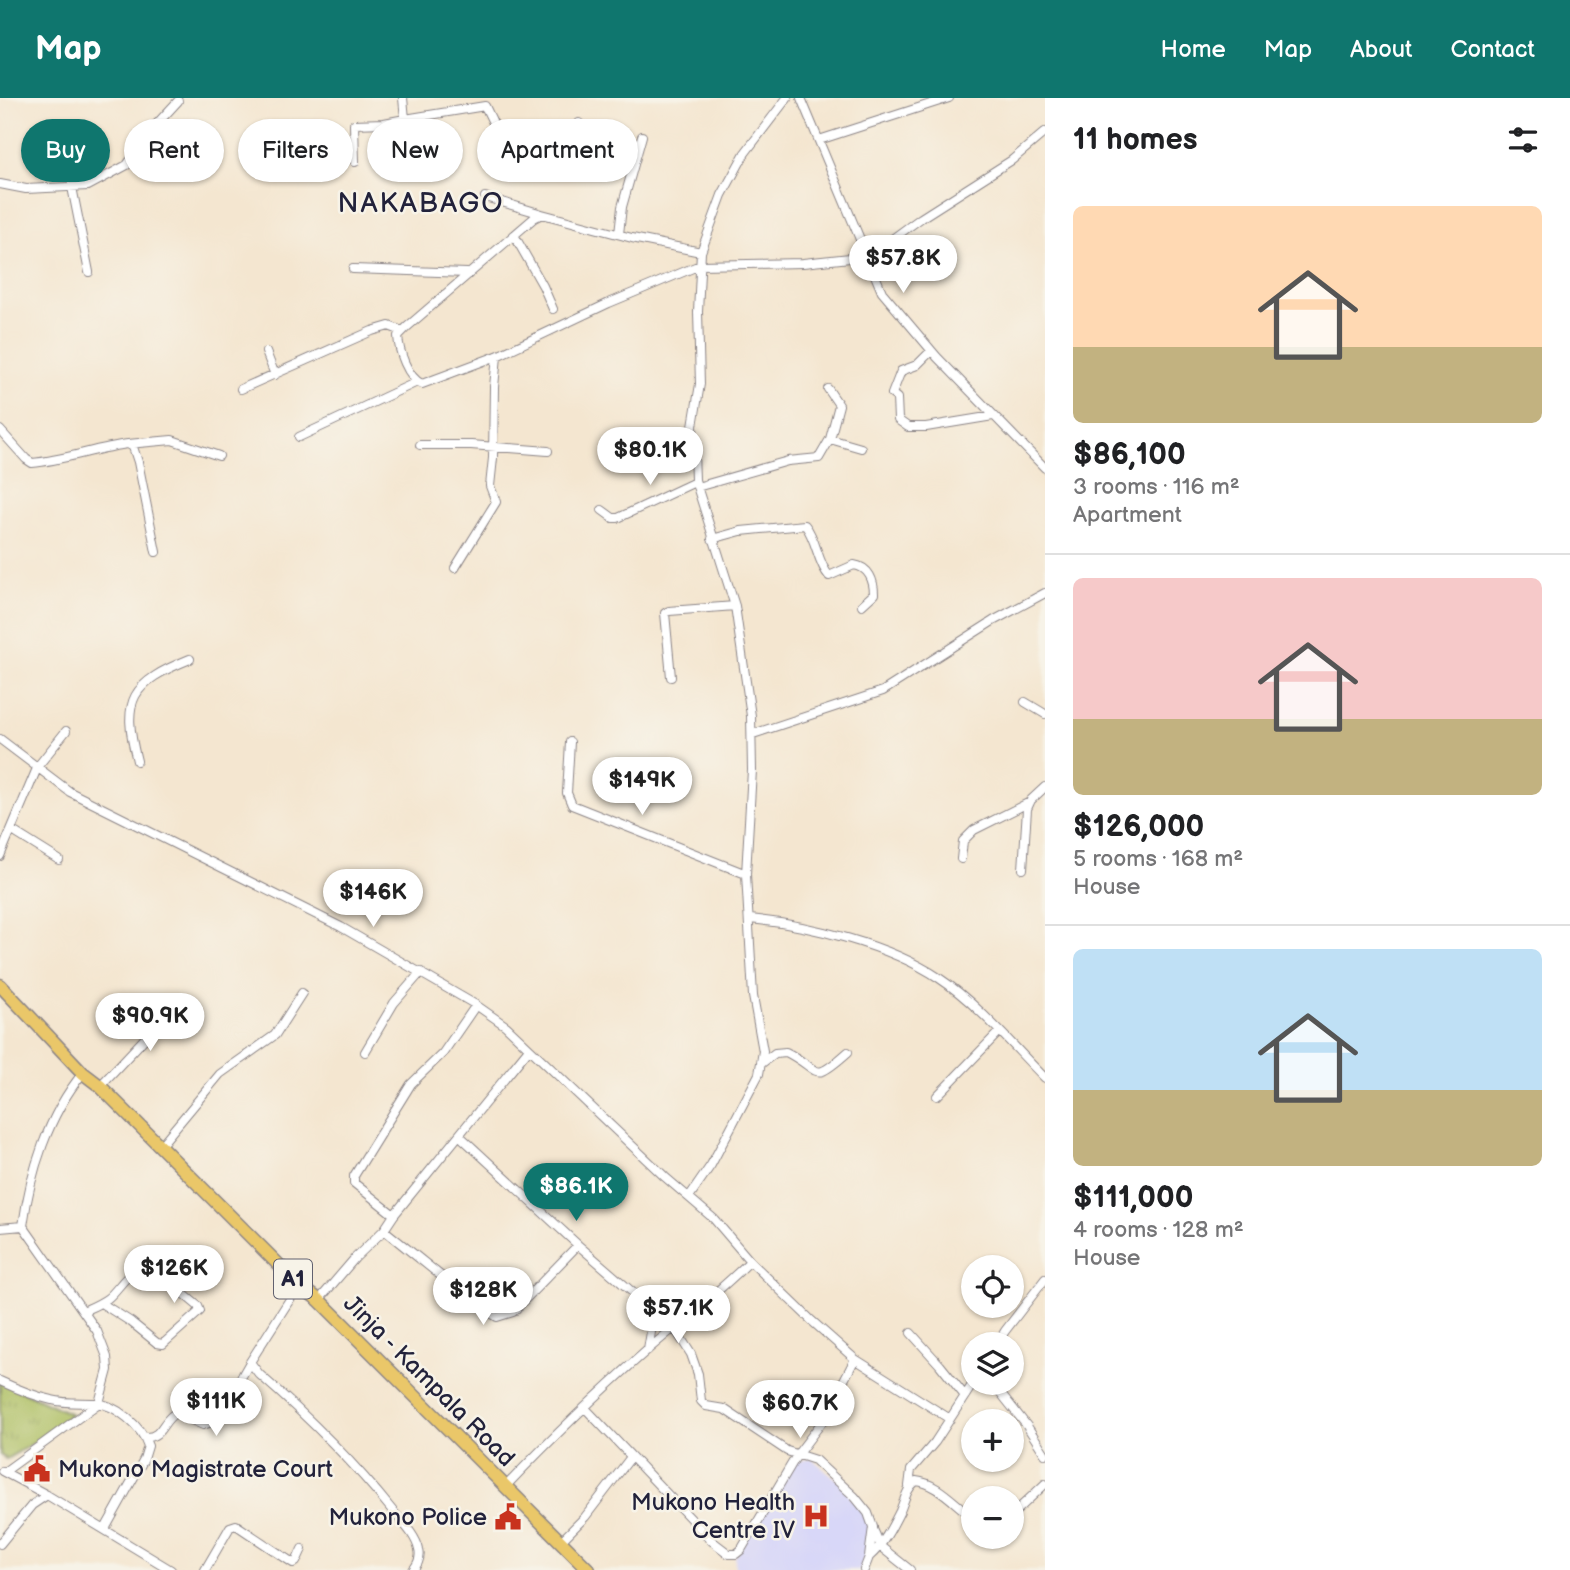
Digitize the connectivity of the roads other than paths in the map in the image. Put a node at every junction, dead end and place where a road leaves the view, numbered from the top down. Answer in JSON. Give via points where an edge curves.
{"nodes":[{"id":1,"x":403,"y":98,"type":"edge"},
{"id":2,"x":788,"y":98,"type":"edge"},
{"id":3,"x":801,"y":98,"type":"edge"},
{"id":4,"x":949,"y":98,"type":"edge"},
{"id":5,"x":178,"y":101,"type":"dead end"},
{"id":6,"x":478,"y":102,"type":"edge"},
{"id":7,"x":405,"y":119,"type":"joint"},
{"id":8,"x":491,"y":119,"type":"edge"},
{"id":9,"x":367,"y":124,"type":"edge"},
{"id":10,"x":1045,"y":132,"type":"edge"},
{"id":11,"x":642,"y":136,"type":"dead end"},
{"id":12,"x":819,"y":140,"type":"junction"},
{"id":13,"x":638,"y":150,"type":"edge"},
{"id":14,"x":355,"y":162,"type":"dead end"},
{"id":15,"x":629,"y":182,"type":"edge"},
{"id":16,"x":0,"y":184,"type":"edge"},
{"id":17,"x":72,"y":187,"type":"junction"},
{"id":18,"x":485,"y":197,"type":"dead end"},
{"id":19,"x":542,"y":214,"type":"junction"},
{"id":20,"x":619,"y":234,"type":"junction"},
{"id":21,"x":514,"y":235,"type":"junction"},
{"id":22,"x":701,"y":252,"type":"junction"},
{"id":23,"x":869,"y":256,"type":"junction"},
{"id":24,"x":700,"y":265,"type":"junction"},
{"id":25,"x":353,"y":269,"type":"dead end"},
{"id":26,"x":89,"y":272,"type":"dead end"},
{"id":27,"x":467,"y":274,"type":"junction"},
{"id":28,"x":553,"y":309,"type":"dead end"},
{"id":29,"x":402,"y":331,"type":"junction"},
{"id":30,"x":931,"y":351,"type":"junction"},
{"id":31,"x":265,"y":352,"type":"dead end"},
{"id":32,"x":497,"y":356,"type":"junction"},
{"id":33,"x":275,"y":375,"type":"junction"},
{"id":34,"x":417,"y":382,"type":"junction"},
{"id":35,"x":241,"y":389,"type":"dead end"},
{"id":36,"x":828,"y":389,"type":"dead end"},
{"id":37,"x":993,"y":416,"type":"junction"},
{"id":38,"x":0,"y":430,"type":"edge"},
{"id":39,"x":299,"y":437,"type":"dead end"},
{"id":40,"x":830,"y":439,"type":"junction"},
{"id":41,"x":128,"y":444,"type":"junction"},
{"id":42,"x":420,"y":445,"type":"dead end"},
{"id":43,"x":494,"y":447,"type":"junction"},
{"id":44,"x":861,"y":448,"type":"dead end"},
{"id":45,"x":548,"y":451,"type":"dead end"},
{"id":46,"x":219,"y":456,"type":"dead end"},
{"id":47,"x":1045,"y":467,"type":"edge"},
{"id":48,"x":696,"y":484,"type":"junction"},
{"id":49,"x":602,"y":510,"type":"dead end"},
{"id":50,"x":712,"y":539,"type":"junction"},
{"id":51,"x":156,"y":552,"type":"dead end"},
{"id":52,"x":455,"y":568,"type":"dead end"},
{"id":53,"x":1045,"y":593,"type":"edge"},
{"id":54,"x":735,"y":606,"type":"junction"},
{"id":55,"x":862,"y":606,"type":"dead end"},
{"id":56,"x":190,"y":659,"type":"dead end"},
{"id":57,"x":671,"y":677,"type":"dead end"},
{"id":58,"x":1025,"y":702,"type":"dead end"},
{"id":59,"x":1045,"y":714,"type":"edge"},
{"id":60,"x":66,"y":731,"type":"dead end"},
{"id":61,"x":753,"y":734,"type":"junction"},
{"id":62,"x":0,"y":739,"type":"edge"},
{"id":63,"x":570,"y":742,"type":"dead end"},
{"id":64,"x":137,"y":761,"type":"dead end"},
{"id":65,"x":38,"y":766,"type":"junction"},
{"id":66,"x":1045,"y":787,"type":"edge"},
{"id":67,"x":1030,"y":802,"type":"junction"},
{"id":68,"x":11,"y":830,"type":"junction"},
{"id":69,"x":0,"y":856,"type":"edge"},
{"id":70,"x":961,"y":859,"type":"dead end"},
{"id":71,"x":59,"y":860,"type":"dead end"},
{"id":72,"x":1023,"y":869,"type":"dead end"},
{"id":73,"x":746,"y":874,"type":"junction"},
{"id":74,"x":750,"y":919,"type":"junction"},
{"id":75,"x":421,"y":972,"type":"junction"},
{"id":76,"x":0,"y":985,"type":"edge"},
{"id":77,"x":302,"y":993,"type":"dead end"},
{"id":78,"x":176,"y":1001,"type":"dead end"},
{"id":79,"x":476,"y":1004,"type":"junction"},
{"id":80,"x":999,"y":1031,"type":"junction"},
{"id":81,"x":528,"y":1050,"type":"junction"},
{"id":82,"x":365,"y":1052,"type":"dead end"},
{"id":83,"x":848,"y":1052,"type":"dead end"},
{"id":84,"x":762,"y":1063,"type":"junction"},
{"id":85,"x":83,"y":1073,"type":"junction"},
{"id":86,"x":1045,"y":1078,"type":"edge"},
{"id":87,"x":100,"y":1086,"type":"junction"},
{"id":88,"x":937,"y":1096,"type":"dead end"},
{"id":89,"x":460,"y":1136,"type":"junction"},
{"id":90,"x":160,"y":1146,"type":"junction"},
{"id":91,"x":689,"y":1197,"type":"junction"},
{"id":92,"x":394,"y":1215,"type":"junction"},
{"id":93,"x":23,"y":1226,"type":"junction"},
{"id":94,"x":0,"y":1228,"type":"edge"},
{"id":95,"x":384,"y":1230,"type":"junction"},
{"id":96,"x":578,"y":1245,"type":"junction"},
{"id":97,"x":750,"y":1261,"type":"junction"},
{"id":98,"x":1045,"y":1279,"type":"edge"},
{"id":99,"x":299,"y":1285,"type":"junction"},
{"id":100,"x":319,"y":1300,"type":"junction"},
{"id":101,"x":101,"y":1303,"type":"junction"},
{"id":102,"x":649,"y":1306,"type":"junction"},
{"id":103,"x":83,"y":1311,"type":"junction"},
{"id":104,"x":675,"y":1329,"type":"junction"},
{"id":105,"x":1004,"y":1332,"type":"edge"},
{"id":106,"x":911,"y":1333,"type":"dead end"},
{"id":107,"x":648,"y":1350,"type":"junction"},
{"id":108,"x":855,"y":1359,"type":"junction"},
{"id":109,"x":250,"y":1362,"type":"junction"},
{"id":110,"x":0,"y":1381,"type":"edge"},
{"id":111,"x":1002,"y":1395,"type":"edge"},
{"id":112,"x":965,"y":1396,"type":"joint"},
{"id":113,"x":99,"y":1403,"type":"junction"},
{"id":114,"x":586,"y":1409,"type":"junction"},
{"id":115,"x":950,"y":1419,"type":"junction"},
{"id":116,"x":145,"y":1437,"type":"junction"},
{"id":117,"x":1045,"y":1454,"type":"edge"},
{"id":118,"x":797,"y":1455,"type":"junction"},
{"id":119,"x":631,"y":1457,"type":"junction"},
{"id":120,"x":2,"y":1471,"type":"edge"},
{"id":121,"x":1045,"y":1484,"type":"edge"},
{"id":122,"x":909,"y":1486,"type":"junction"},
{"id":123,"x":505,"y":1487,"type":"junction"},
{"id":124,"x":47,"y":1494,"type":"junction"},
{"id":125,"x":1024,"y":1504,"type":"edge"},
{"id":126,"x":961,"y":1507,"type":"edge"},
{"id":127,"x":873,"y":1527,"type":"junction"},
{"id":128,"x":105,"y":1529,"type":"junction"},
{"id":129,"x":560,"y":1542,"type":"junction"},
{"id":130,"x":0,"y":1544,"type":"edge"},
{"id":131,"x":881,"y":1547,"type":"junction"},
{"id":132,"x":302,"y":1549,"type":"dead end"},
{"id":133,"x":869,"y":1557,"type":"junction"},
{"id":134,"x":171,"y":1570,"type":"edge"},
{"id":135,"x":205,"y":1570,"type":"edge"},
{"id":136,"x":414,"y":1570,"type":"edge"},
{"id":137,"x":589,"y":1570,"type":"edge"},
{"id":138,"x":864,"y":1570,"type":"edge"},
{"id":139,"x":910,"y":1570,"type":"edge"}],
"edges":[{"from":1,"to":7,"type":"street"},
{"from":2,"to":22,"type":"street","via":[[745,153],[722,195]]},
{"from":3,"to":12,"type":"street"},
{"from":4,"to":12,"type":"street"},
{"from":5,"to":17,"type":"street","via":[[127,164],[88,187]]},
{"from":6,"to":7,"type":"street"},
{"from":6,"to":8,"type":"street"},
{"from":9,"to":14,"type":"street","via":[[354,124]]},
{"from":10,"to":23,"type":"street","via":[[1012,160]]},
{"from":11,"to":13,"type":"street"},
{"from":12,"to":23,"type":"street"},
{"from":15,"to":20,"type":"street"},
{"from":16,"to":17,"type":"street"},
{"from":17,"to":26,"type":"street"},
{"from":18,"to":19,"type":"street"},
{"from":19,"to":20,"type":"street"},
{"from":19,"to":21,"type":"street"},
{"from":20,"to":22,"type":"street"},
{"from":21,"to":27,"type":"street"},
{"from":21,"to":28,"type":"street"},
{"from":22,"to":24,"type":"street"},
{"from":23,"to":24,"type":"street","via":[[803,264]]},
{"from":23,"to":30,"type":"street","via":[[882,292]]},
{"from":24,"to":32,"type":"street"},
{"from":24,"to":48,"type":"street","via":[[700,384],[693,426]]},
{"from":25,"to":27,"type":"street"},
{"from":27,"to":29,"type":"street"},
{"from":29,"to":33,"type":"street","via":[[389,326],[372,331]]},
{"from":29,"to":34,"type":"street","via":[[398,336],[401,352]]},
{"from":30,"to":37,"type":"street"},
{"from":30,"to":37,"type":"street","via":[[898,376],[892,394],[897,398],[898,420],[908,427],[926,427]]},
{"from":31,"to":33,"type":"street"},
{"from":32,"to":34,"type":"street"},
{"from":32,"to":43,"type":"street"},
{"from":33,"to":35,"type":"street"},
{"from":34,"to":39,"type":"street"},
{"from":36,"to":40,"type":"street","via":[[839,405]]},
{"from":37,"to":47,"type":"street"},
{"from":38,"to":41,"type":"street","via":[[32,463]]},
{"from":40,"to":44,"type":"street"},
{"from":40,"to":48,"type":"street","via":[[820,458],[788,461]]},
{"from":41,"to":46,"type":"street","via":[[172,440]]},
{"from":41,"to":51,"type":"street","via":[[138,461]]},
{"from":42,"to":43,"type":"street"},
{"from":43,"to":45,"type":"street"},
{"from":43,"to":52,"type":"street","via":[[490,486],[496,502]]},
{"from":48,"to":49,"type":"street","via":[[618,518]]},
{"from":48,"to":50,"type":"street"},
{"from":50,"to":54,"type":"street"},
{"from":50,"to":55,"type":"street","via":[[741,531],[805,525],[830,576],[855,565],[866,570],[874,594]]},
{"from":53,"to":61,"type":"street","via":[[883,691]]},
{"from":54,"to":57,"type":"street","via":[[665,613]]},
{"from":54,"to":61,"type":"street"},
{"from":56,"to":64,"type":"street","via":[[157,673],[133,702],[128,722]]},
{"from":58,"to":59,"type":"street"},
{"from":60,"to":65,"type":"street"},
{"from":61,"to":73,"type":"street"},
{"from":62,"to":65,"type":"street"},
{"from":63,"to":73,"type":"street","via":[[567,793],[572,805]]},
{"from":65,"to":68,"type":"street"},
{"from":65,"to":75,"type":"street","via":[[70,792]]},
{"from":66,"to":67,"type":"street"},
{"from":67,"to":70,"type":"street","via":[[974,830],[963,841]]},
{"from":67,"to":72,"type":"street"},
{"from":68,"to":69,"type":"street"},
{"from":68,"to":71,"type":"street"},
{"from":73,"to":74,"type":"street"},
{"from":74,"to":80,"type":"street","via":[[822,930],[911,961],[941,979]]},
{"from":74,"to":84,"type":"street"},
{"from":75,"to":79,"type":"street"},
{"from":75,"to":82,"type":"street","via":[[394,1003]]},
{"from":76,"to":85,"type":"highway","name":"Jinja - Kampala Road","number":"A1"},
{"from":77,"to":90,"type":"street","via":[[275,1035],[220,1074]]},
{"from":78,"to":87,"type":"street"},
{"from":79,"to":81,"type":"street"},
{"from":79,"to":92,"type":"street","via":[[443,1053],[411,1084],[354,1175],[354,1183]]},
{"from":80,"to":86,"type":"street"},
{"from":80,"to":88,"type":"street"},
{"from":81,"to":89,"type":"street"},
{"from":81,"to":91,"type":"street"},
{"from":83,"to":84,"type":"street","via":[[820,1073],[786,1052],[775,1053]]},
{"from":84,"to":91,"type":"street","via":[[731,1129]]},
{"from":85,"to":87,"type":"highway","name":"Jinja - Kampala Road","number":"A1"},
{"from":85,"to":93,"type":"street","via":[[67,1091],[38,1156]]},
{"from":87,"to":90,"type":"highway","name":"Jinja - Kampala Road","number":"A1"},
{"from":89,"to":92,"type":"street"},
{"from":89,"to":96,"type":"street"},
{"from":90,"to":99,"type":"highway","name":"Jinja - Kampala Road","number":"A1"},
{"from":91,"to":97,"type":"street"},
{"from":92,"to":95,"type":"street"},
{"from":93,"to":94,"type":"street"},
{"from":93,"to":103,"type":"street"},
{"from":95,"to":96,"type":"street","via":[[497,1317],[513,1312]]},
{"from":95,"to":100,"type":"street"},
{"from":96,"to":102,"type":"street"},
{"from":97,"to":104,"type":"street"},
{"from":97,"to":108,"type":"street"},
{"from":98,"to":105,"type":"street"},
{"from":99,"to":100,"type":"highway","name":"Jinja - Kampala Road","number":"A1"},
{"from":99,"to":109,"type":"street"},
{"from":100,"to":123,"type":"highway","name":"Jinja - Kampala Road","number":"A1"},
{"from":101,"to":101,"type":"street","via":[[142,1265],[151,1267],[200,1311],[163,1343],[157,1343]]},
{"from":101,"to":103,"type":"street"},
{"from":102,"to":104,"type":"street"},
{"from":102,"to":107,"type":"street"},
{"from":103,"to":113,"type":"street","via":[[107,1357]]},
{"from":104,"to":107,"type":"street"},
{"from":104,"to":118,"type":"street","via":[[691,1354],[701,1401],[731,1412]]},
{"from":106,"to":112,"type":"street"},
{"from":107,"to":114,"type":"street"},
{"from":108,"to":115,"type":"street"},
{"from":108,"to":118,"type":"street","via":[[822,1422]]},
{"from":109,"to":116,"type":"street","via":[[217,1420],[203,1425],[176,1413],[158,1434]]},
{"from":109,"to":136,"type":"street","via":[[359,1469],[412,1535],[419,1550]]},
{"from":110,"to":113,"type":"street","via":[[49,1400]]},
{"from":111,"to":117,"type":"street"},
{"from":112,"to":115,"type":"street"},
{"from":113,"to":116,"type":"street","via":[[125,1416]]},
{"from":113,"to":120,"type":"street"},
{"from":114,"to":119,"type":"street"},
{"from":114,"to":123,"type":"street"},
{"from":115,"to":122,"type":"street","via":[[911,1470]]},
{"from":116,"to":128,"type":"street","via":[[144,1459]]},
{"from":118,"to":119,"type":"street","via":[[741,1550],[732,1555],[690,1520]]},
{"from":118,"to":127,"type":"street","via":[[815,1460],[829,1471],[868,1513]]},
{"from":119,"to":129,"type":"street"},
{"from":120,"to":124,"type":"street"},
{"from":121,"to":125,"type":"street"},
{"from":122,"to":126,"type":"street","via":[[923,1482]]},
{"from":122,"to":131,"type":"street"},
{"from":123,"to":129,"type":"highway","name":"Jinja - Kampala Road","number":"A1"},
{"from":124,"to":128,"type":"street"},
{"from":124,"to":130,"type":"street"},
{"from":127,"to":131,"type":"street"},
{"from":127,"to":133,"type":"street"},
{"from":128,"to":134,"type":"street"},
{"from":129,"to":137,"type":"highway","name":"Jinja - Kampala Road","number":"A1"},
{"from":131,"to":133,"type":"street"},
{"from":131,"to":139,"type":"street"},
{"from":132,"to":135,"type":"street","via":[[293,1563],[236,1525],[230,1527]]},
{"from":133,"to":138,"type":"street"}]}
